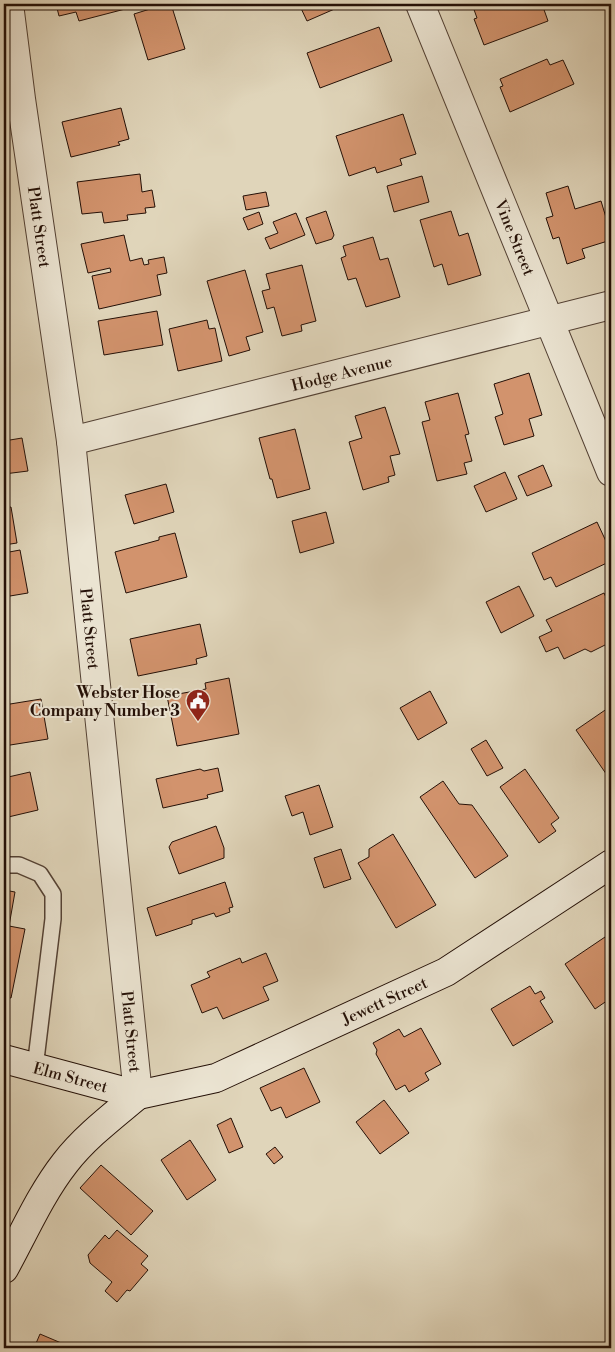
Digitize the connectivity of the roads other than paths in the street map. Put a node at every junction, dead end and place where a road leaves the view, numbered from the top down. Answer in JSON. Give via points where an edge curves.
{"nodes":[{"id":1,"x":9,"y":4,"type":"edge"},
{"id":2,"x":420,"y":4,"type":"edge"},
{"id":3,"x":11,"y":83,"type":"edge"},
{"id":4,"x":611,"y":305,"type":"edge"},
{"id":5,"x":548,"y":320,"type":"junction"},
{"id":6,"x":71,"y":441,"type":"junction"},
{"id":7,"x":611,"y":472,"type":"edge"},
{"id":8,"x":611,"y":864,"type":"edge"},
{"id":9,"x":4,"y":865,"type":"edge"},
{"id":10,"x":4,"y":1059,"type":"edge"},
{"id":11,"x":36,"y":1068,"type":"junction"},
{"id":12,"x":138,"y":1095,"type":"junction"},
{"id":13,"x":4,"y":1268,"type":"edge"}],
"edges":[{"from":1,"to":3,"type":"street","name":"Platt Street"},
{"from":2,"to":5,"type":"street","name":"Vine Street"},
{"from":3,"to":6,"type":"street","name":"Platt Street"},
{"from":4,"to":5,"type":"street","name":"Hodge Avenue"},
{"from":5,"to":6,"type":"street","name":"Hodge Avenue"},
{"from":5,"to":7,"type":"street","name":"Vine Street"},
{"from":6,"to":12,"type":"street","name":"Platt Street"},
{"from":8,"to":12,"type":"street","name":"Jewett Street","via":[[446,972],[216,1078]]},
{"from":9,"to":11,"type":"lane","via":[[19,865],[40,874],[53,894]]},
{"from":10,"to":11,"type":"street","name":"Elm Street"},
{"from":11,"to":12,"type":"street","name":"Elm Street"},
{"from":12,"to":13,"type":"street","name":"Platt Street","via":[[89,1137],[66,1162],[43,1194]]}]}
